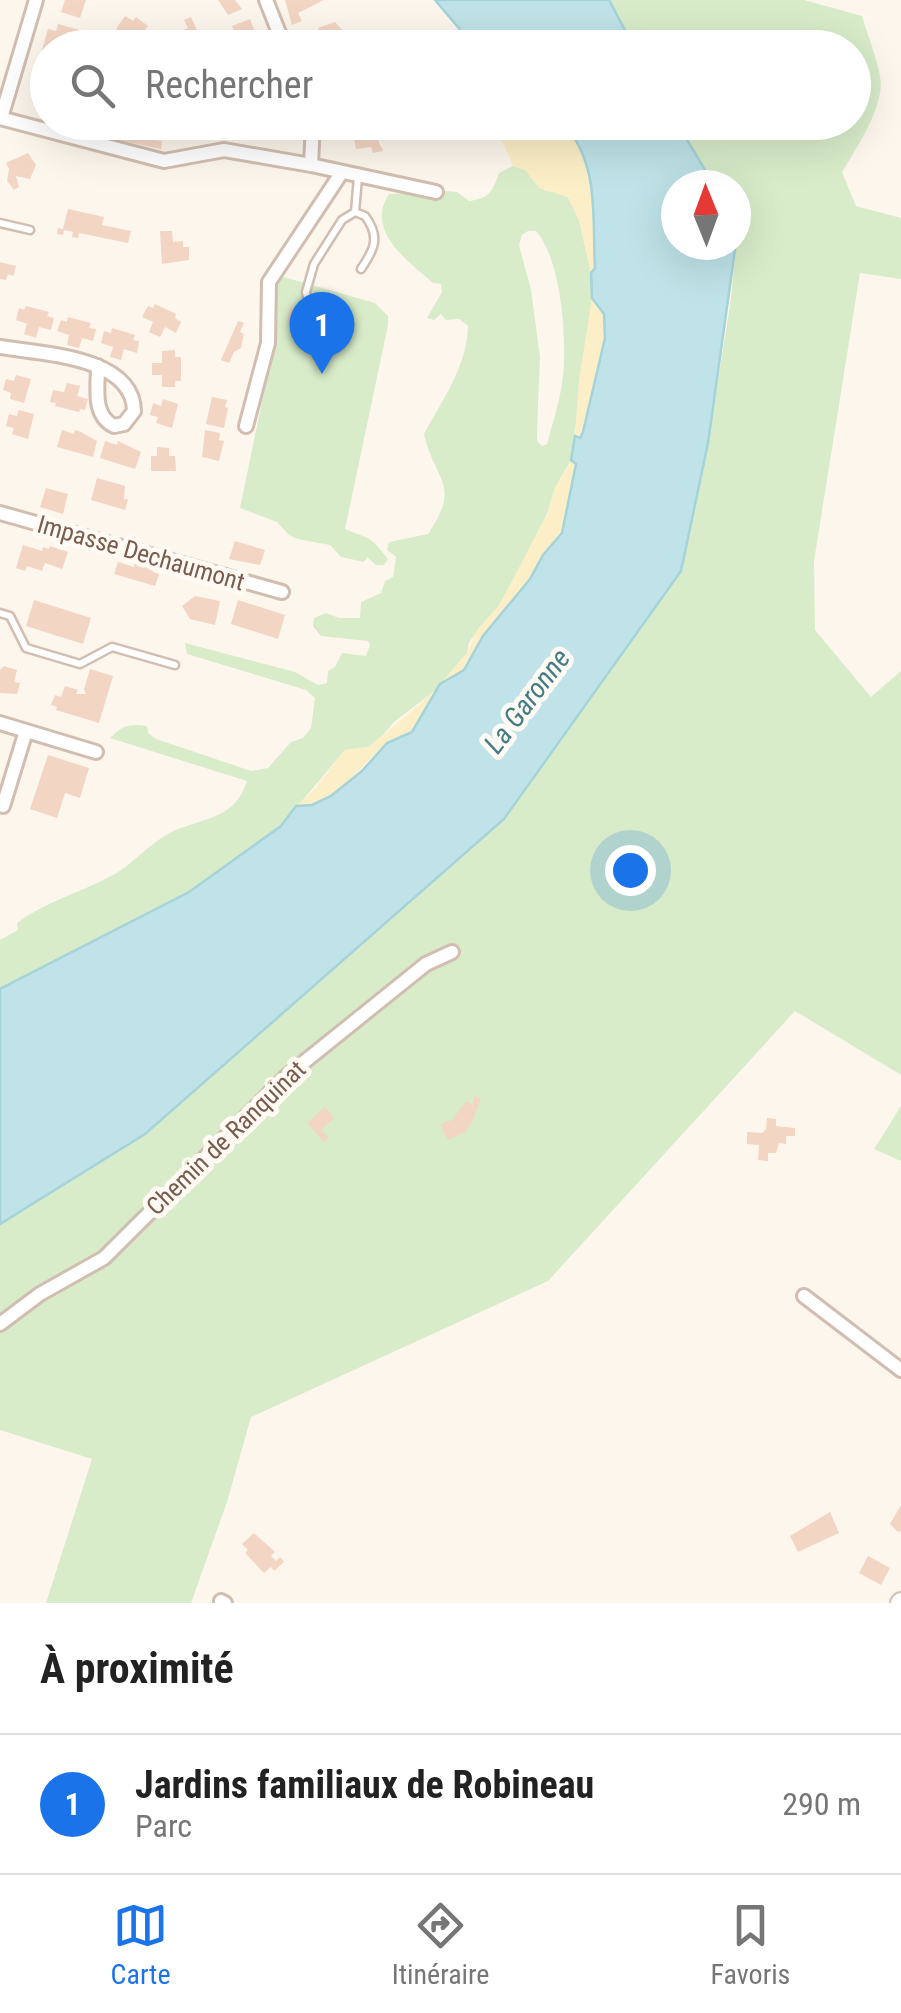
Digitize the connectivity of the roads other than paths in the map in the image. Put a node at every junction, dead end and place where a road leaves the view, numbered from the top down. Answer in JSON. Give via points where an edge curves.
{"nodes":[{"id":1,"x":36,"y":0,"type":"edge"},
{"id":2,"x":266,"y":0,"type":"edge"},
{"id":3,"x":278,"y":30,"type":"edge"},
{"id":4,"x":0,"y":118,"type":"edge"},
{"id":5,"x":30,"y":126,"type":"edge"},
{"id":6,"x":86,"y":140,"type":"edge"},
{"id":7,"x":312,"y":140,"type":"edge"},
{"id":8,"x":311,"y":165,"type":"junction"},
{"id":9,"x":342,"y":172,"type":"junction"},
{"id":10,"x":358,"y":176,"type":"junction"},
{"id":11,"x":436,"y":192,"type":"dead end"},
{"id":12,"x":355,"y":212,"type":"junction"},
{"id":13,"x":0,"y":223,"type":"edge"},
{"id":14,"x":30,"y":230,"type":"dead end"},
{"id":15,"x":360,"y":269,"type":"dead end"},
{"id":16,"x":306,"y":337,"type":"dead end"},
{"id":17,"x":0,"y":347,"type":"edge"},
{"id":18,"x":98,"y":366,"type":"junction"},
{"id":19,"x":246,"y":426,"type":"dead end"},
{"id":20,"x":0,"y":513,"type":"edge"},
{"id":21,"x":282,"y":592,"type":"dead end"},
{"id":22,"x":0,"y":613,"type":"edge"},
{"id":23,"x":175,"y":665,"type":"dead end"},
{"id":24,"x":0,"y":722,"type":"edge"},
{"id":25,"x":26,"y":731,"type":"junction"},
{"id":26,"x":96,"y":752,"type":"dead end"},
{"id":27,"x":3,"y":806,"type":"dead end"},
{"id":28,"x":452,"y":952,"type":"dead end"},
{"id":29,"x":804,"y":1296,"type":"dead end"},
{"id":30,"x":0,"y":1324,"type":"edge"},
{"id":31,"x":901,"y":1370,"type":"edge"}],
"edges":[{"from":1,"to":4,"type":"street"},
{"from":2,"to":3,"type":"street"},
{"from":4,"to":5,"type":"street"},
{"from":6,"to":8,"type":"street","via":[[164,160],[224,150]]},
{"from":7,"to":8,"type":"street"},
{"from":8,"to":9,"type":"street"},
{"from":9,"to":10,"type":"street"},
{"from":9,"to":19,"type":"street","via":[[271,275],[268,343]]},
{"from":10,"to":11,"type":"street"},
{"from":10,"to":12,"type":"lane"},
{"from":12,"to":15,"type":"lane","via":[[365,216],[376,237]]},
{"from":12,"to":16,"type":"lane","via":[[342,220],[314,264]]},
{"from":13,"to":14,"type":"lane"},
{"from":17,"to":18,"type":"street"},
{"from":18,"to":18,"type":"street","via":[[131,389],[134,411],[124,424],[105,422],[98,412]]},
{"from":20,"to":21,"type":"street","name":"Impasse Dechaumont"},
{"from":22,"to":23,"type":"lane","via":[[10,616],[26,648],[80,664],[112,647]]},
{"from":24,"to":25,"type":"street"},
{"from":25,"to":26,"type":"street"},
{"from":25,"to":27,"type":"street"},
{"from":28,"to":30,"type":"street","name":"Chemin de Ranquinat","via":[[426,964],[288,1075],[104,1258]]},
{"from":29,"to":31,"type":"street"}]}
